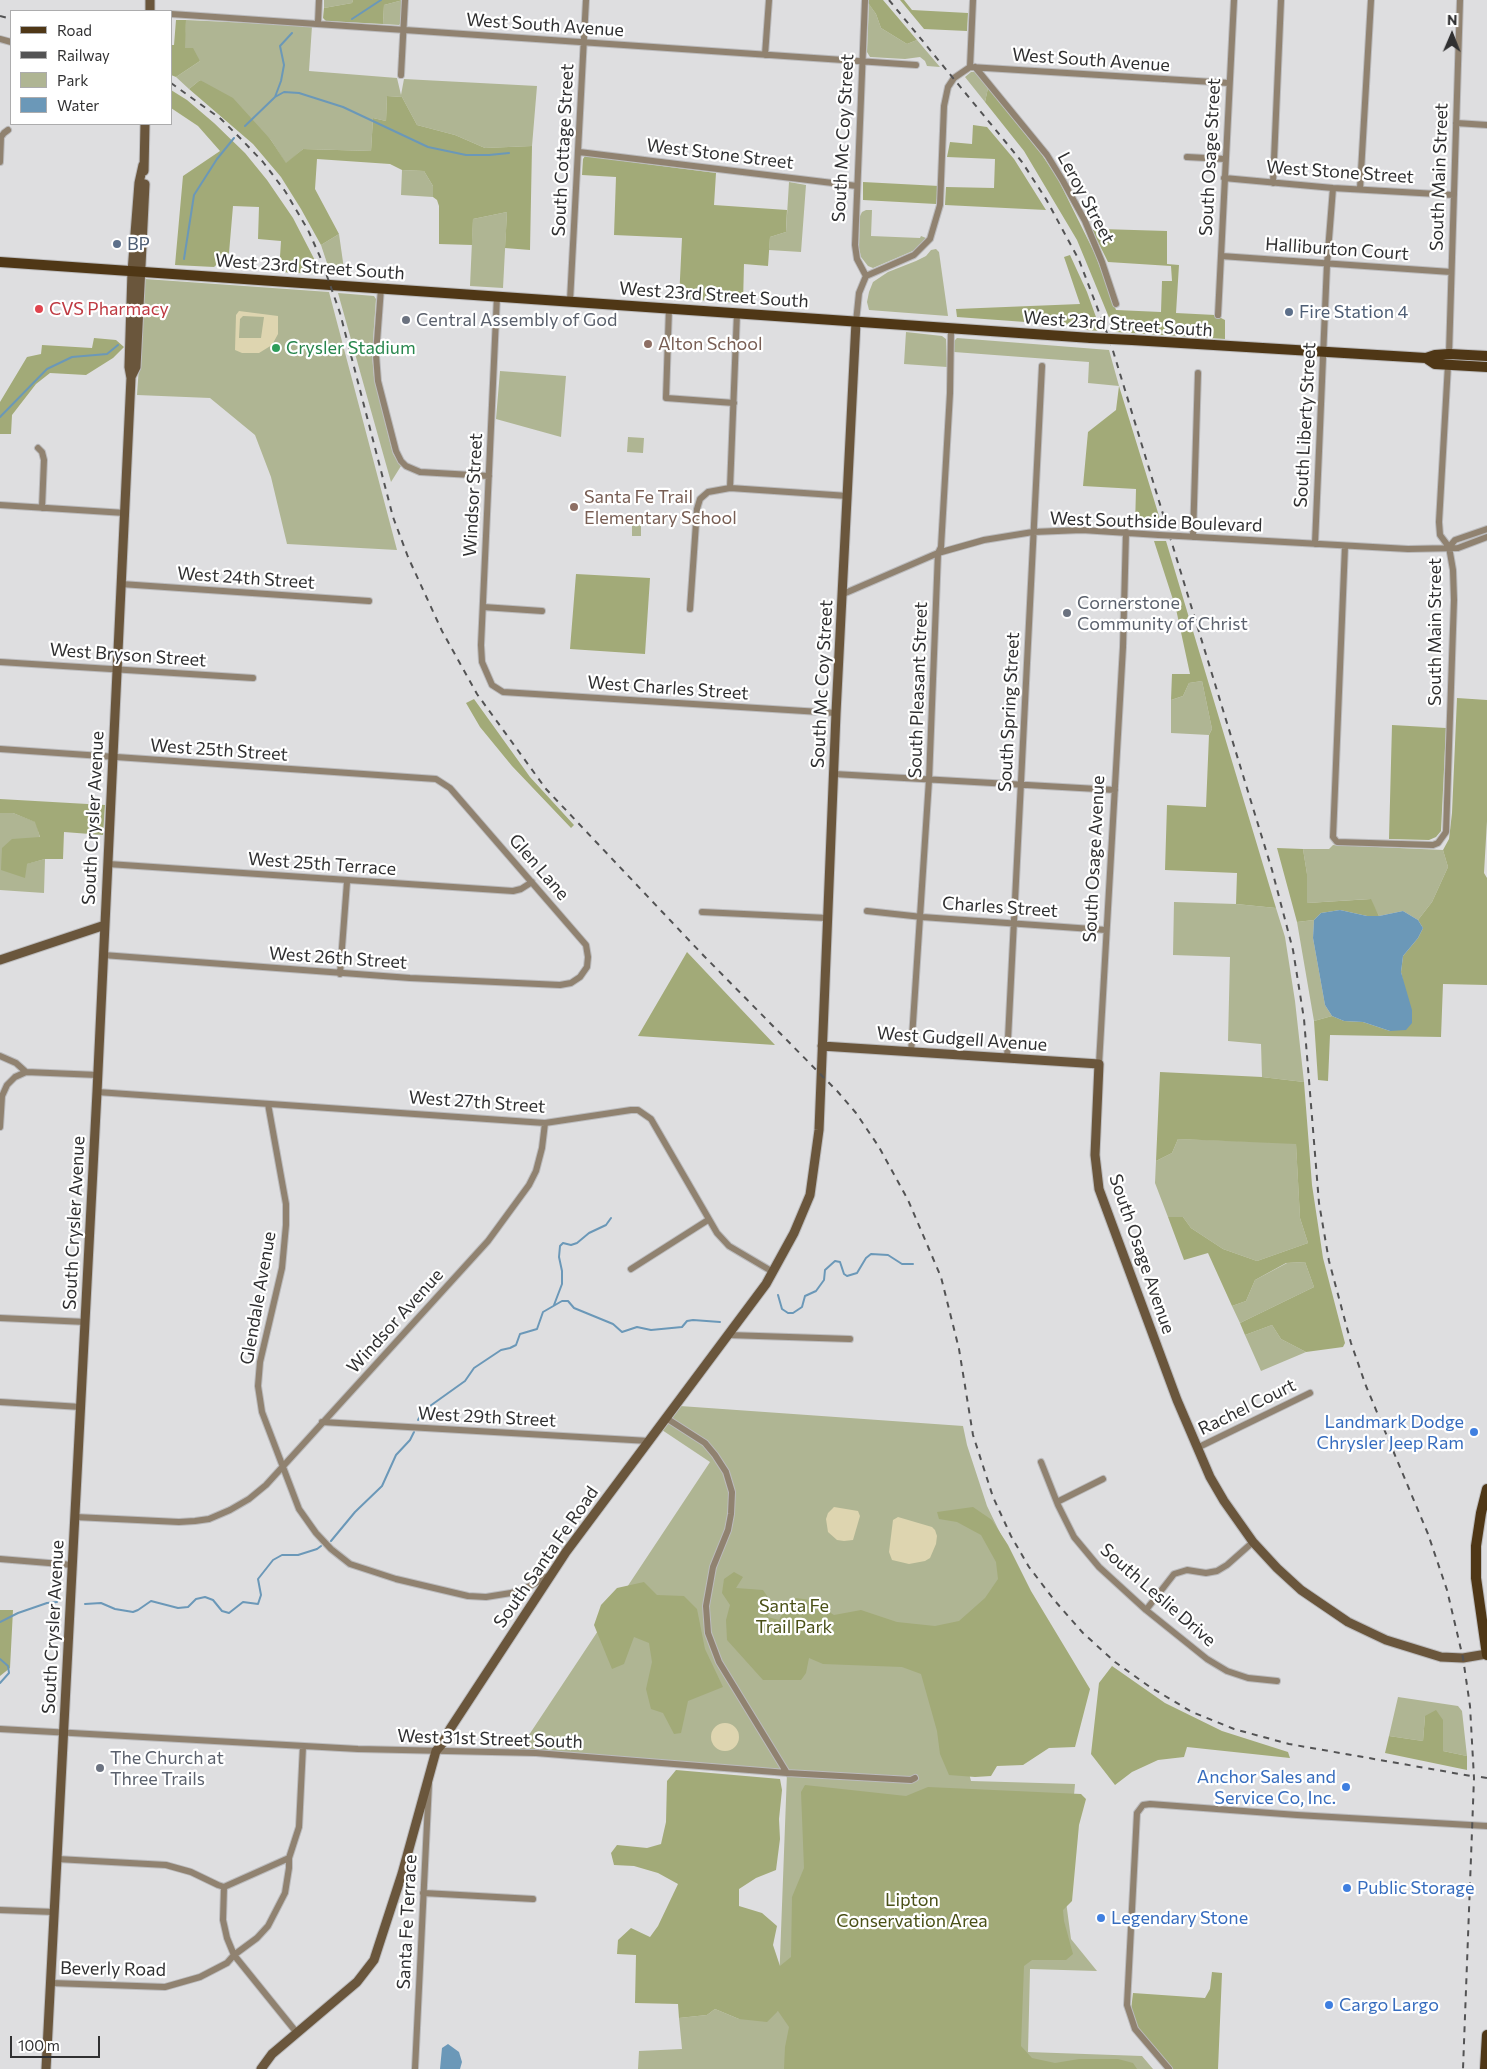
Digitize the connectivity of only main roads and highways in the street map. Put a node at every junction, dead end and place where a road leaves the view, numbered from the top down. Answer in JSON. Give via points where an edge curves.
{"nodes":[{"id":1,"x":0,"y":262,"type":"edge"},
{"id":2,"x":1487,"y":356,"type":"edge"},
{"id":3,"x":1448,"y":359,"type":"junction"},
{"id":4,"x":1487,"y":367,"type":"edge"},
{"id":5,"x":1487,"y":1489,"type":"edge"},
{"id":6,"x":1484,"y":1514,"type":"edge"},
{"id":7,"x":1487,"y":1654,"type":"edge"},
{"id":8,"x":1487,"y":2036,"type":"edge"},
{"id":9,"x":1485,"y":2069,"type":"edge"}],
"edges":[{"from":1,"to":3,"type":"main road","name":"West 23rd Street South","bridge":true,"via":[[951,329],[1426,358],[1436,364]]},
{"from":2,"to":3,"type":"main road"},
{"from":3,"to":4,"type":"main road"},
{"from":5,"to":6,"type":"main road"},
{"from":6,"to":7,"type":"main road","via":[[1476,1546],[1476,1578]]},
{"from":8,"to":9,"type":"main road"}]}
